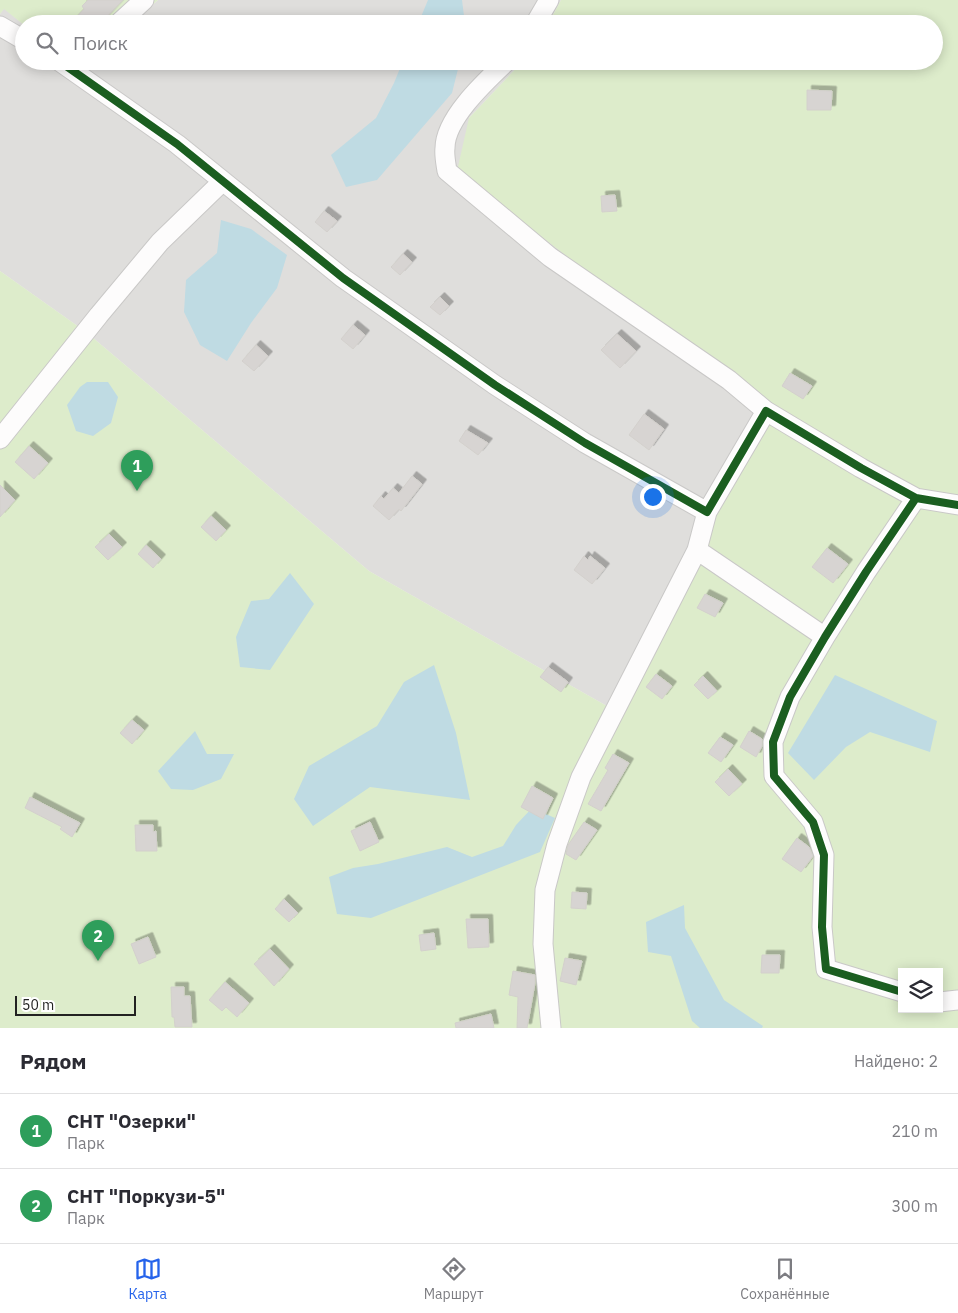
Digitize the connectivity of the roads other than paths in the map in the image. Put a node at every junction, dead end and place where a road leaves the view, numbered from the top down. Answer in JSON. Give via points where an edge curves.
{"nodes":[{"id":1,"x":144,"y":0,"type":"edge"},
{"id":2,"x":549,"y":0,"type":"edge"},
{"id":3,"x":128,"y":15,"type":"edge"},
{"id":4,"x":540,"y":15,"type":"edge"},
{"id":5,"x":0,"y":26,"type":"edge"},
{"id":6,"x":15,"y":35,"type":"edge"},
{"id":7,"x":78,"y":70,"type":"edge"},
{"id":8,"x":498,"y":70,"type":"edge"},
{"id":9,"x":223,"y":181,"type":"junction"},
{"id":10,"x":766,"y":411,"type":"junction"},
{"id":11,"x":0,"y":439,"type":"edge"},
{"id":12,"x":916,"y":498,"type":"junction"},
{"id":13,"x":958,"y":505,"type":"edge"},
{"id":14,"x":708,"y":512,"type":"junction"},
{"id":15,"x":697,"y":550,"type":"junction"},
{"id":16,"x":825,"y":636,"type":"junction"},
{"id":17,"x":898,"y":991,"type":"edge"},
{"id":18,"x":958,"y":1000,"type":"edge"},
{"id":19,"x":943,"y":1002,"type":"edge"},
{"id":20,"x":551,"y":1028,"type":"edge"}],
"edges":[{"from":1,"to":3,"type":"street"},
{"from":2,"to":4,"type":"street"},
{"from":5,"to":6,"type":"street"},
{"from":7,"to":9,"type":"street"},
{"from":8,"to":10,"type":"street","via":[[476,91],[453,123],[444,146],[447,171],[550,257],[729,380]]},
{"from":9,"to":11,"type":"street","via":[[160,242]]},
{"from":9,"to":14,"type":"street","via":[[343,278],[495,385],[585,443]]},
{"from":10,"to":12,"type":"street"},
{"from":10,"to":14,"type":"street"},
{"from":12,"to":13,"type":"street"},
{"from":12,"to":16,"type":"street"},
{"from":14,"to":15,"type":"street"},
{"from":15,"to":16,"type":"street"},
{"from":15,"to":20,"type":"street","via":[[581,777],[557,844],[545,890],[543,944]]},
{"from":16,"to":17,"type":"street","via":[[790,697],[773,742],[774,776],[813,822],[824,855],[822,927],[826,969]]},
{"from":18,"to":19,"type":"street"}]}
